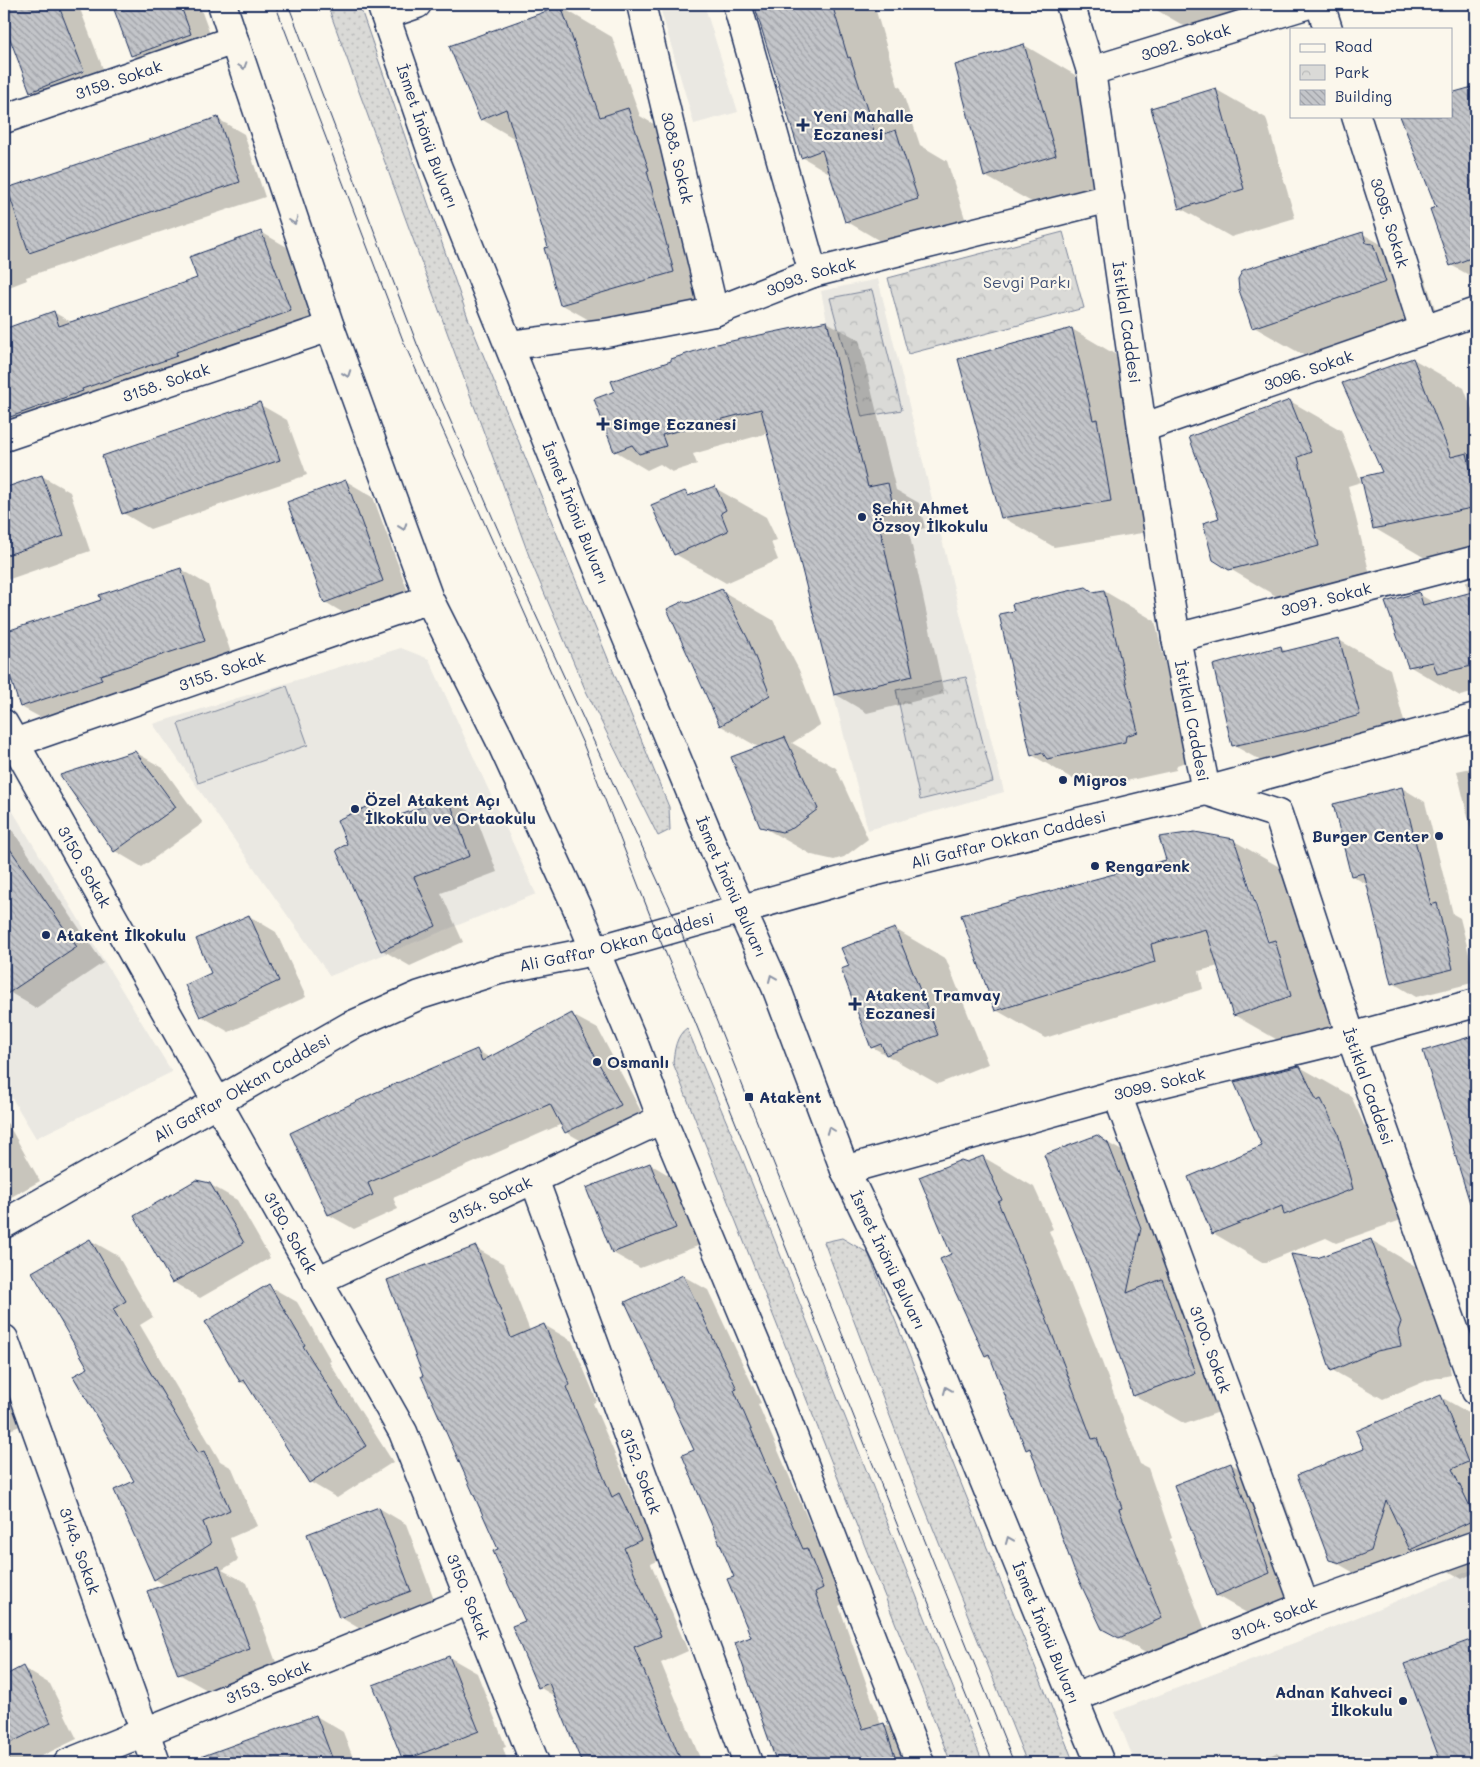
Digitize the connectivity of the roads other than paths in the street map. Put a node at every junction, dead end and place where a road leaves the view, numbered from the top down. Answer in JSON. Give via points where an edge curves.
{"nodes":[{"id":1,"x":222,"y":4,"type":"edge"},
{"id":2,"x":417,"y":4,"type":"edge"},
{"id":3,"x":641,"y":4,"type":"edge"},
{"id":4,"x":738,"y":4,"type":"edge"},
{"id":5,"x":1070,"y":4,"type":"edge"},
{"id":6,"x":1309,"y":4,"type":"edge"},
{"id":7,"x":1320,"y":4,"type":"edge"},
{"id":8,"x":383,"y":10,"type":"edge"},
{"id":9,"x":1328,"y":28,"type":"edge"},
{"id":10,"x":234,"y":40,"type":"junction"},
{"id":11,"x":1091,"y":71,"type":"junction"},
{"id":12,"x":1357,"y":118,"type":"edge"},
{"id":13,"x":4,"y":119,"type":"edge"},
{"id":14,"x":1110,"y":198,"type":"junction"},
{"id":15,"x":813,"y":273,"type":"junction"},
{"id":16,"x":714,"y":312,"type":"junction"},
{"id":17,"x":1476,"y":312,"type":"edge"},
{"id":18,"x":330,"y":327,"type":"junction"},
{"id":19,"x":1424,"y":330,"type":"junction"},
{"id":20,"x":510,"y":345,"type":"junction"},
{"id":21,"x":1142,"y":428,"type":"junction"},
{"id":22,"x":4,"y":437,"type":"edge"},
{"id":23,"x":1476,"y":560,"type":"edge"},
{"id":24,"x":429,"y":598,"type":"junction"},
{"id":25,"x":1176,"y":638,"type":"junction"},
{"id":26,"x":1476,"y":718,"type":"edge"},
{"id":27,"x":9,"y":733,"type":"edge"},
{"id":28,"x":1206,"y":791,"type":"junction"},
{"id":29,"x":742,"y":908,"type":"junction"},
{"id":30,"x":594,"y":951,"type":"junction"},
{"id":31,"x":1476,"y":1003,"type":"edge"},
{"id":32,"x":1351,"y":1037,"type":"junction"},
{"id":33,"x":1117,"y":1094,"type":"junction"},
{"id":34,"x":216,"y":1102,"type":"junction"},
{"id":35,"x":662,"y":1119,"type":"junction"},
{"id":36,"x":845,"y":1170,"type":"junction"},
{"id":37,"x":534,"y":1179,"type":"junction"},
{"id":38,"x":4,"y":1224,"type":"edge"},
{"id":39,"x":317,"y":1281,"type":"junction"},
{"id":40,"x":4,"y":1339,"type":"edge"},
{"id":41,"x":1476,"y":1392,"type":"edge"},
{"id":42,"x":1476,"y":1545,"type":"edge"},
{"id":43,"x":470,"y":1600,"type":"junction"},
{"id":44,"x":1306,"y":1606,"type":"junction"},
{"id":45,"x":1074,"y":1698,"type":"junction"},
{"id":46,"x":145,"y":1732,"type":"junction"},
{"id":47,"x":68,"y":1763,"type":"edge"},
{"id":48,"x":156,"y":1763,"type":"edge"},
{"id":49,"x":535,"y":1763,"type":"edge"},
{"id":50,"x":748,"y":1763,"type":"edge"},
{"id":51,"x":920,"y":1763,"type":"edge"},
{"id":52,"x":1100,"y":1763,"type":"edge"}],
"edges":[{"from":1,"to":10,"type":"street"},
{"from":2,"to":8,"type":"street"},
{"from":3,"to":16,"type":"street","name":"3088. Sokak"},
{"from":4,"to":15,"type":"street"},
{"from":5,"to":11,"type":"street","name":"İstiklal Caddesi"},
{"from":6,"to":11,"type":"street","name":"3092. Sokak"},
{"from":7,"to":9,"type":"street"},
{"from":8,"to":20,"type":"street","name":"İsmet İnönü Bulvarı","via":[[435,161]]},
{"from":10,"to":13,"type":"street","name":"3159. Sokak"},
{"from":10,"to":18,"type":"street","one_way":true},
{"from":11,"to":14,"type":"street","name":"İstiklal Caddesi"},
{"from":12,"to":19,"type":"street","name":"3095. Sokak"},
{"from":14,"to":15,"type":"street","name":"3093. Sokak"},
{"from":14,"to":21,"type":"street","name":"İstiklal Caddesi"},
{"from":15,"to":16,"type":"street","name":"3093. Sokak"},
{"from":16,"to":20,"type":"street","name":"3093. Sokak","via":[[606,333]]},
{"from":17,"to":19,"type":"street","name":"3096. Sokak"},
{"from":18,"to":22,"type":"street","name":"3158. Sokak"},
{"from":18,"to":24,"type":"street","one_way":true},
{"from":19,"to":21,"type":"street","name":"3096. Sokak"},
{"from":20,"to":29,"type":"street","name":"İsmet İnönü Bulvarı","via":[[591,552]]},
{"from":21,"to":25,"type":"street","name":"İstiklal Caddesi"},
{"from":23,"to":25,"type":"street","name":"3097. Sokak"},
{"from":24,"to":27,"type":"street","name":"3155. Sokak"},
{"from":24,"to":30,"type":"street","via":[[499,738]]},
{"from":25,"to":28,"type":"street","name":"İstiklal Caddesi"},
{"from":26,"to":28,"type":"street","name":"Ali Gaffar Okkan Caddesi"},
{"from":27,"to":34,"type":"street","name":"3150. Sokak"},
{"from":28,"to":29,"type":"street","name":"Ali Gaffar Okkan Caddesi","via":[[868,873]]},
{"from":28,"to":32,"type":"street","name":"İstiklal Caddesi","via":[[1278,814]]},
{"from":29,"to":30,"type":"street","name":"Ali Gaffar Okkan Caddesi"},
{"from":36,"to":29,"type":"street","name":"İsmet İnönü Bulvarı","one_way":true,"via":[[776,987]]},
{"from":30,"to":34,"type":"street","name":"Ali Gaffar Okkan Caddesi","via":[[499,970],[420,995],[350,1026]]},
{"from":30,"to":35,"type":"street"},
{"from":31,"to":32,"type":"street","name":"3099. Sokak"},
{"from":32,"to":33,"type":"street","name":"3099. Sokak"},
{"from":32,"to":41,"type":"street","name":"İstiklal Caddesi"},
{"from":33,"to":36,"type":"street","name":"3099. Sokak"},
{"from":33,"to":44,"type":"street","name":"3100. Sokak"},
{"from":34,"to":38,"type":"street","name":"Ali Gaffar Okkan Caddesi"},
{"from":34,"to":39,"type":"street","name":"3150. Sokak"},
{"from":35,"to":37,"type":"street","name":"3154. Sokak"},
{"from":35,"to":51,"type":"street","via":[[778,1397]]},
{"from":45,"to":36,"type":"street","name":"İsmet İnönü Bulvarı","one_way":true,"via":[[924,1334]]},
{"from":37,"to":39,"type":"street","name":"3154. Sokak"},
{"from":37,"to":50,"type":"street","name":"3152. Sokak"},
{"from":39,"to":43,"type":"street","name":"3150. Sokak","via":[[403,1432]]},
{"from":40,"to":46,"type":"street","name":"3148. Sokak"},
{"from":42,"to":44,"type":"street","name":"3104. Sokak"},
{"from":43,"to":46,"type":"street","name":"3153. Sokak"},
{"from":43,"to":49,"type":"street","name":"3150. Sokak"},
{"from":44,"to":45,"type":"street","name":"3104. Sokak"},
{"from":45,"to":52,"type":"street","name":"İsmet İnönü Bulvarı"},
{"from":46,"to":47,"type":"street","name":"3153. Sokak"},
{"from":46,"to":48,"type":"street","name":"3148. Sokak"}]}
